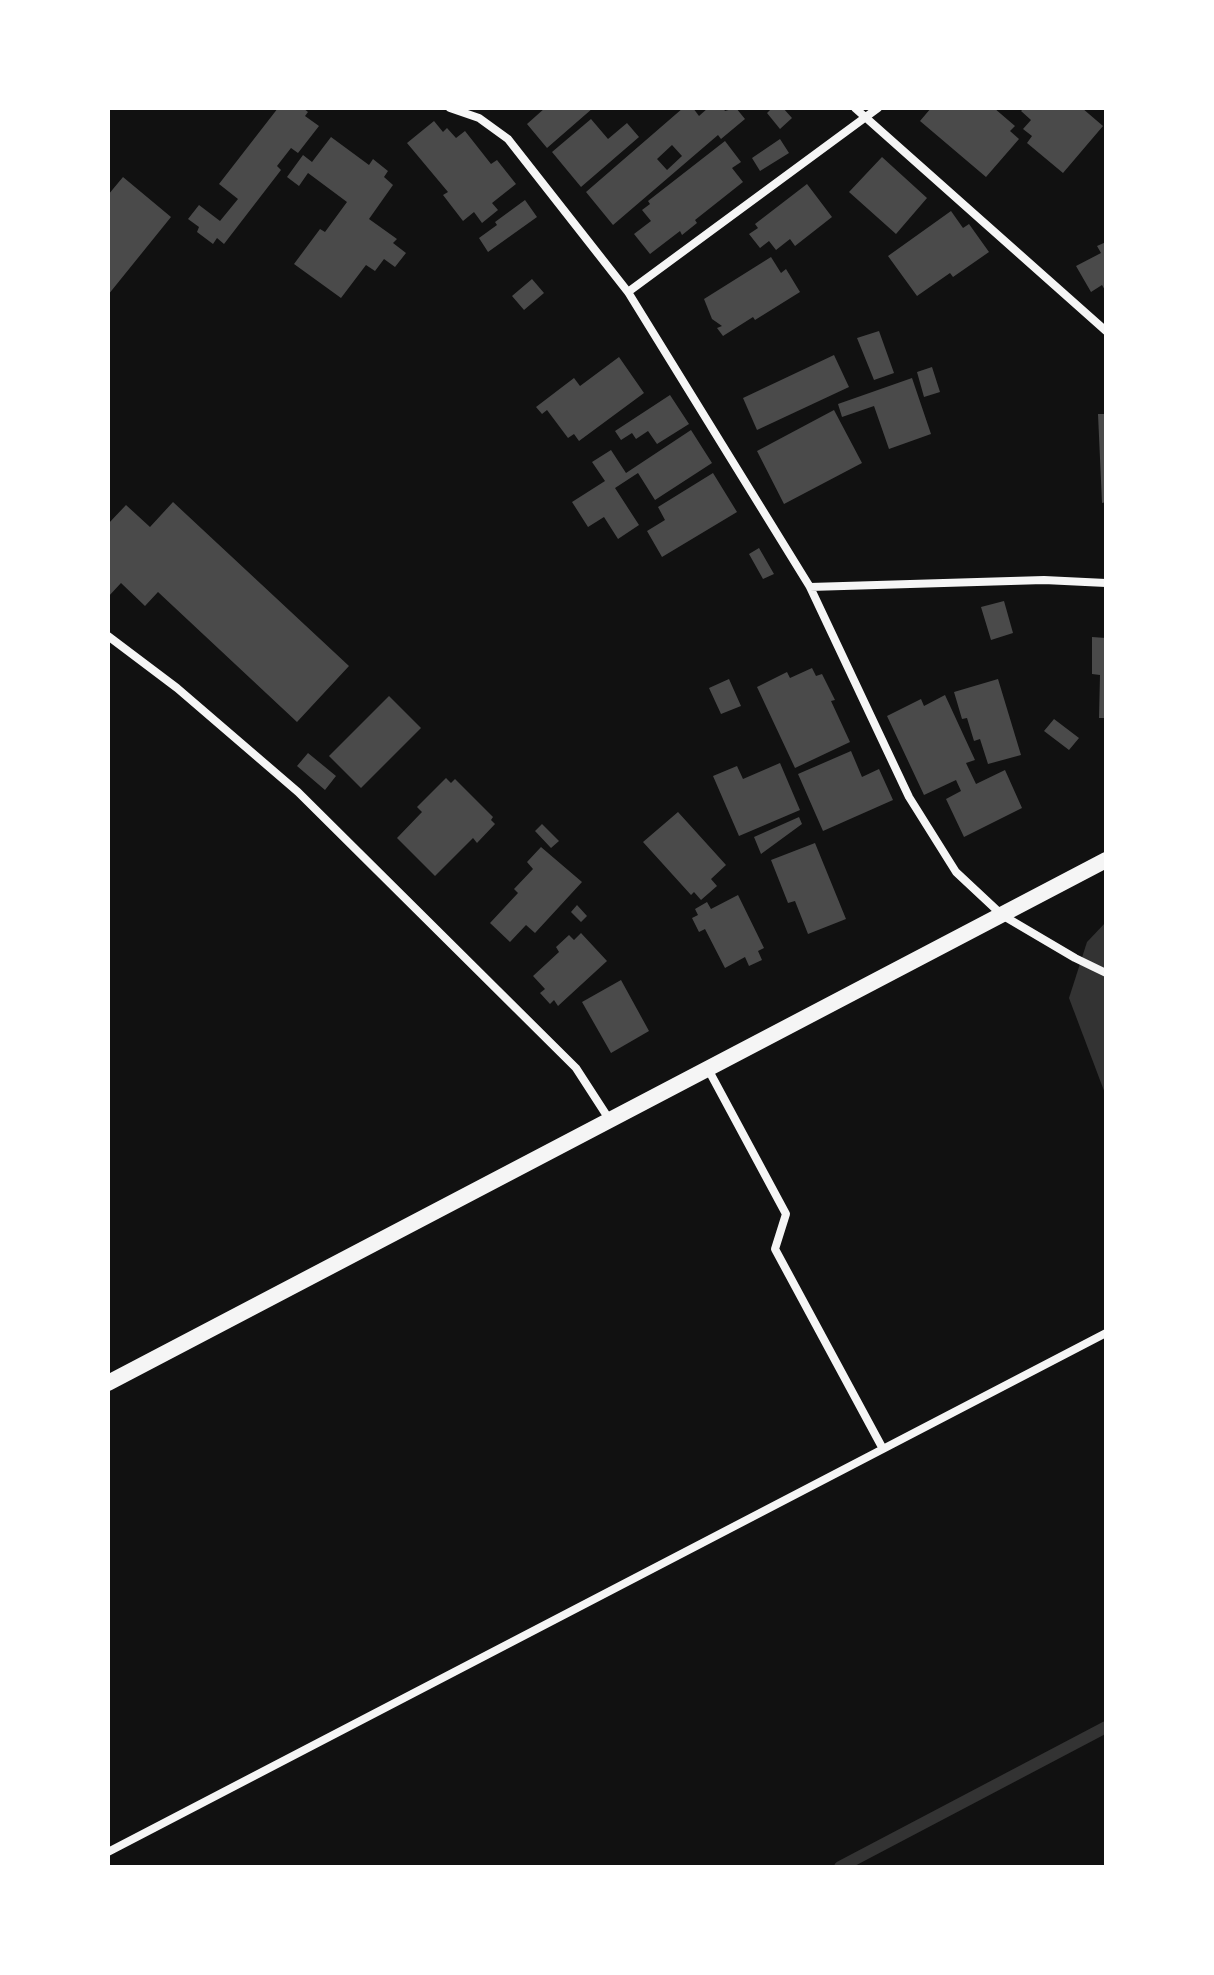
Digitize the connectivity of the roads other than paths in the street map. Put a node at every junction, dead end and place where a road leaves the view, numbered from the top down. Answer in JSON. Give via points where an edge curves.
{"nodes":[{"id":1,"x":450,"y":108,"type":"edge"},
{"id":2,"x":855,"y":108,"type":"edge"},
{"id":3,"x":878,"y":108,"type":"edge"},
{"id":4,"x":866,"y":117,"type":"junction"},
{"id":5,"x":628,"y":292,"type":"junction"},
{"id":6,"x":1106,"y":331,"type":"edge"},
{"id":7,"x":1106,"y":583,"type":"edge"},
{"id":8,"x":810,"y":587,"type":"junction"},
{"id":9,"x":108,"y":636,"type":"edge"},
{"id":10,"x":1106,"y":860,"type":"edge"},
{"id":11,"x":1002,"y":915,"type":"junction"},
{"id":12,"x":1106,"y":973,"type":"edge"},
{"id":13,"x":707,"y":1068,"type":"junction"},
{"id":14,"x":610,"y":1120,"type":"junction"},
{"id":15,"x":1106,"y":1333,"type":"edge"},
{"id":16,"x":108,"y":1383,"type":"edge"},
{"id":17,"x":883,"y":1449,"type":"junction"},
{"id":18,"x":108,"y":1852,"type":"edge"}],
"edges":[{"from":1,"to":5,"type":"street","via":[[479,118],[508,139]]},
{"from":2,"to":4,"type":"street"},
{"from":3,"to":4,"type":"street"},
{"from":4,"to":5,"type":"street"},
{"from":4,"to":6,"type":"street"},
{"from":5,"to":8,"type":"street"},
{"from":7,"to":8,"type":"street"},
{"from":8,"to":11,"type":"street","via":[[909,797],[956,872]]},
{"from":9,"to":14,"type":"street","via":[[298,792],[576,1068]]},
{"from":10,"to":11,"type":"main road"},
{"from":11,"to":12,"type":"street"},
{"from":11,"to":13,"type":"main road"},
{"from":13,"to":14,"type":"main road"},
{"from":13,"to":17,"type":"street","via":[[786,1214],[775,1249]]},
{"from":14,"to":16,"type":"main road"},
{"from":15,"to":17,"type":"street"},
{"from":17,"to":18,"type":"street"}]}
